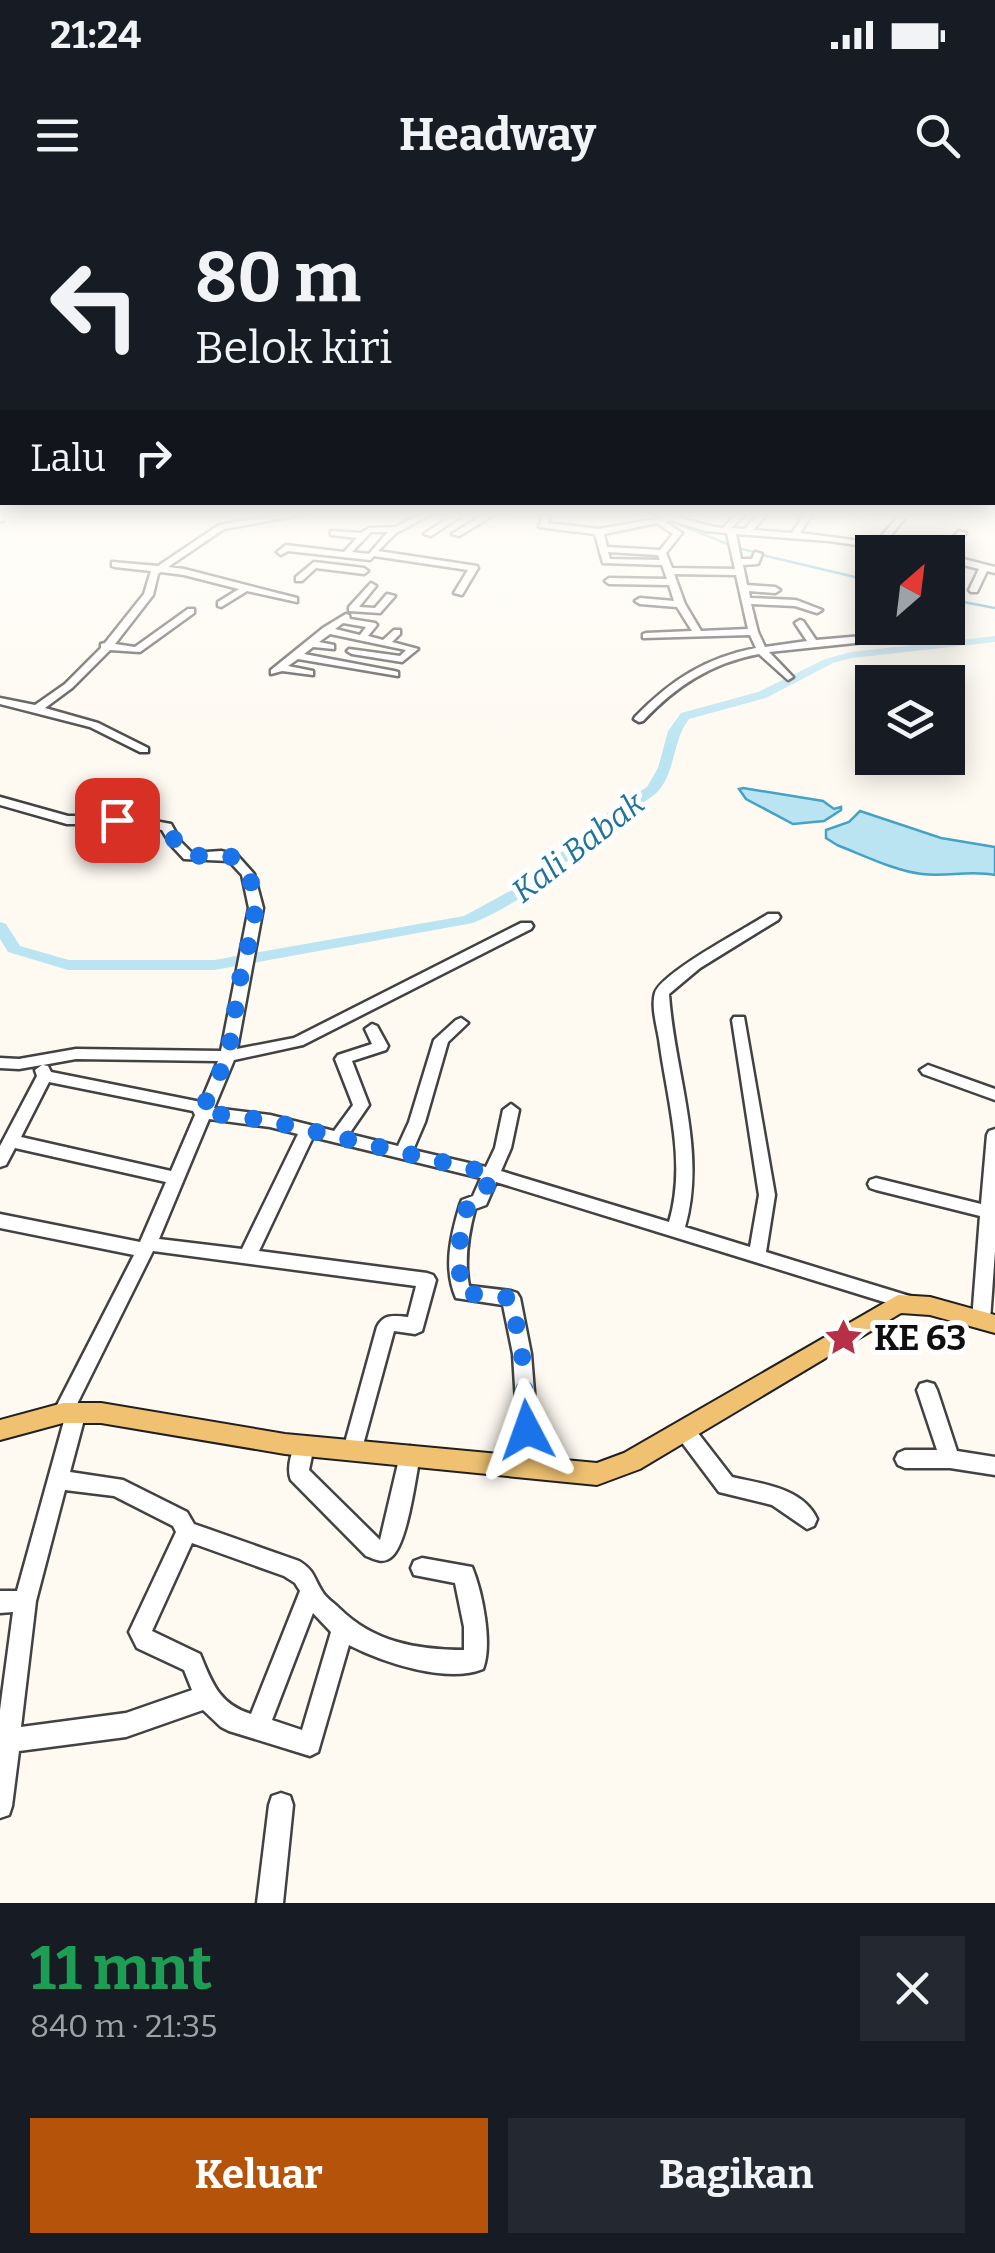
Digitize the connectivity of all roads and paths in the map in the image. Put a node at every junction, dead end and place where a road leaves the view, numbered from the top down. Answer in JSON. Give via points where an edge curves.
{"nodes":[{"id":1,"x":150,"y":592,"type":"edge"},
{"id":2,"x":239,"y":592,"type":"edge"},
{"id":3,"x":256,"y":592,"type":"edge"},
{"id":4,"x":369,"y":592,"type":"edge"},
{"id":5,"x":676,"y":592,"type":"edge"},
{"id":6,"x":745,"y":592,"type":"edge"},
{"id":7,"x":390,"y":596,"type":"dead end"},
{"id":8,"x":294,"y":600,"type":"dead end"},
{"id":9,"x":640,"y":601,"type":"dead end"},
{"id":10,"x":747,"y":602,"type":"junction"},
{"id":11,"x":221,"y":604,"type":"dead end"},
{"id":12,"x":680,"y":604,"type":"junction"},
{"id":13,"x":357,"y":610,"type":"junction"},
{"id":14,"x":816,"y":610,"type":"dead end"},
{"id":15,"x":191,"y":611,"type":"dead end"},
{"id":16,"x":341,"y":620,"type":"junction"},
{"id":17,"x":800,"y":622,"type":"dead end"},
{"id":18,"x":326,"y":630,"type":"junction"},
{"id":19,"x":397,"y":632,"type":"dead end"},
{"id":20,"x":753,"y":632,"type":"junction"},
{"id":21,"x":698,"y":634,"type":"junction"},
{"id":22,"x":646,"y":636,"type":"dead end"},
{"id":23,"x":362,"y":638,"type":"junction"},
{"id":24,"x":855,"y":640,"type":"edge"},
{"id":25,"x":310,"y":643,"type":"junction"},
{"id":26,"x":385,"y":643,"type":"junction"},
{"id":27,"x":814,"y":644,"type":"junction"},
{"id":28,"x":104,"y":646,"type":"junction"},
{"id":29,"x":331,"y":647,"type":"dead end"},
{"id":30,"x":352,"y":651,"type":"dead end"},
{"id":31,"x":762,"y":651,"type":"junction"},
{"id":32,"x":295,"y":655,"type":"junction"},
{"id":33,"x":402,"y":659,"type":"junction"},
{"id":34,"x":309,"y":674,"type":"dead end"},
{"id":35,"x":788,"y":677,"type":"dead end"},
{"id":36,"x":0,"y":701,"type":"edge"},
{"id":37,"x":37,"y":709,"type":"junction"},
{"id":38,"x":639,"y":719,"type":"dead end"},
{"id":39,"x":144,"y":750,"type":"dead end"},
{"id":40,"x":1,"y":803,"type":"edge"},
{"id":41,"x":774,"y":917,"type":"dead end"},
{"id":42,"x":526,"y":926,"type":"dead end"},
{"id":43,"x":739,"y":1020,"type":"dead end"},
{"id":44,"x":462,"y":1023,"type":"dead end"},
{"id":45,"x":372,"y":1029,"type":"dead end"},
{"id":46,"x":228,"y":1056,"type":"junction"},
{"id":47,"x":0,"y":1063,"type":"edge"},
{"id":48,"x":42,"y":1069,"type":"junction"},
{"id":49,"x":928,"y":1070,"type":"dead end"},
{"id":50,"x":995,"y":1095,"type":"edge"},
{"id":51,"x":202,"y":1110,"type":"junction"},
{"id":52,"x":511,"y":1110,"type":"dead end"},
{"id":53,"x":308,"y":1130,"type":"junction"},
{"id":54,"x":995,"y":1136,"type":"edge"},
{"id":55,"x":338,"y":1138,"type":"junction"},
{"id":56,"x":11,"y":1141,"type":"junction"},
{"id":57,"x":403,"y":1152,"type":"junction"},
{"id":58,"x":0,"y":1160,"type":"edge"},
{"id":59,"x":493,"y":1174,"type":"junction"},
{"id":60,"x":175,"y":1178,"type":"junction"},
{"id":61,"x":876,"y":1184,"type":"dead end"},
{"id":62,"x":992,"y":1206,"type":"edge"},
{"id":63,"x":0,"y":1220,"type":"edge"},
{"id":64,"x":675,"y":1230,"type":"junction"},
{"id":65,"x":146,"y":1247,"type":"junction"},
{"id":66,"x":758,"y":1255,"type":"junction"},
{"id":67,"x":247,"y":1257,"type":"junction"},
{"id":68,"x":910,"y":1302,"type":"junction"},
{"id":69,"x":988,"y":1322,"type":"edge"},
{"id":70,"x":927,"y":1390,"type":"dead end"},
{"id":71,"x":70,"y":1413,"type":"junction"},
{"id":72,"x":0,"y":1430,"type":"edge"},
{"id":73,"x":684,"y":1430,"type":"junction"},
{"id":74,"x":304,"y":1446,"type":"junction"},
{"id":75,"x":353,"y":1450,"type":"junction"},
{"id":76,"x":410,"y":1455,"type":"junction"},
{"id":77,"x":906,"y":1459,"type":"dead end"},
{"id":78,"x":950,"y":1459,"type":"junction"},
{"id":79,"x":995,"y":1466,"type":"edge"},
{"id":80,"x":530,"y":1468,"type":"junction"},
{"id":81,"x":60,"y":1480,"type":"junction"},
{"id":82,"x":807,"y":1519,"type":"dead end"},
{"id":83,"x":187,"y":1531,"type":"junction"},
{"id":84,"x":422,"y":1568,"type":"dead end"},
{"id":85,"x":311,"y":1596,"type":"junction"},
{"id":86,"x":25,"y":1601,"type":"junction"},
{"id":87,"x":0,"y":1602,"type":"edge"},
{"id":88,"x":342,"y":1628,"type":"junction"},
{"id":89,"x":206,"y":1698,"type":"junction"},
{"id":90,"x":257,"y":1728,"type":"junction"},
{"id":91,"x":6,"y":1750,"type":"edge"},
{"id":92,"x":2,"y":1795,"type":"edge"},
{"id":93,"x":281,"y":1805,"type":"dead end"},
{"id":94,"x":270,"y":1903,"type":"edge"}],
"edges":[{"from":1,"to":28,"type":"street"},
{"from":2,"to":11,"type":"street"},
{"from":3,"to":8,"type":"street"},
{"from":4,"to":13,"type":"street","via":[[352,609]]},
{"from":5,"to":12,"type":"street"},
{"from":6,"to":10,"type":"street"},
{"from":7,"to":13,"type":"street","via":[[377,611]]},
{"from":9,"to":12,"type":"street"},
{"from":10,"to":14,"type":"street"},
{"from":10,"to":20,"type":"street"},
{"from":12,"to":21,"type":"street"},
{"from":13,"to":16,"type":"street"},
{"from":15,"to":28,"type":"street","via":[[137,650]]},
{"from":16,"to":18,"type":"street"},
{"from":16,"to":23,"type":"street","via":[[372,625]]},
{"from":17,"to":27,"type":"street"},
{"from":18,"to":23,"type":"street"},
{"from":18,"to":25,"type":"street"},
{"from":19,"to":26,"type":"street"},
{"from":20,"to":21,"type":"street"},
{"from":20,"to":31,"type":"street"},
{"from":21,"to":22,"type":"street"},
{"from":23,"to":26,"type":"street"},
{"from":24,"to":27,"type":"street"},
{"from":25,"to":29,"type":"street"},
{"from":25,"to":32,"type":"street"},
{"from":26,"to":33,"type":"street","via":[[413,648]]},
{"from":27,"to":31,"type":"street"},
{"from":28,"to":37,"type":"street"},
{"from":30,"to":33,"type":"street"},
{"from":31,"to":35,"type":"street"},
{"from":31,"to":38,"type":"street","via":[[682,676]]},
{"from":32,"to":33,"type":"street","via":[[390,673]]},
{"from":32,"to":34,"type":"street","via":[[277,670]]},
{"from":36,"to":37,"type":"street"},
{"from":37,"to":39,"type":"street","via":[[94,725]]},
{"from":40,"to":46,"type":"street","via":[[66,820],[155,823],[168,827],[174,847],[187,855],[232,857],[248,874],[255,918]]},
{"from":41,"to":64,"type":"street","via":[[664,987],[669,1072],[685,1163],[684,1210]]},
{"from":42,"to":46,"type":"street","via":[[306,1039]]},
{"from":43,"to":66,"type":"street","via":[[767,1195]]},
{"from":44,"to":57,"type":"street","via":[[442,1038]]},
{"from":45,"to":55,"type":"street","via":[[380,1046],[343,1060],[361,1105]]},
{"from":46,"to":48,"type":"street","via":[[76,1054]]},
{"from":46,"to":51,"type":"street"},
{"from":47,"to":48,"type":"street"},
{"from":48,"to":51,"type":"street"},
{"from":48,"to":56,"type":"street"},
{"from":49,"to":50,"type":"street"},
{"from":51,"to":53,"type":"street"},
{"from":51,"to":60,"type":"street"},
{"from":52,"to":59,"type":"street"},
{"from":53,"to":55,"type":"street"},
{"from":53,"to":67,"type":"street"},
{"from":54,"to":62,"type":"street"},
{"from":55,"to":57,"type":"street"},
{"from":56,"to":58,"type":"street"},
{"from":56,"to":60,"type":"street"},
{"from":57,"to":59,"type":"street"},
{"from":59,"to":64,"type":"street"},
{"from":59,"to":80,"type":"street","via":[[480,1200],[468,1204],[458,1268],[462,1293],[511,1298]]},
{"from":60,"to":65,"type":"street"},
{"from":61,"to":62,"type":"street"},
{"from":62,"to":69,"type":"street"},
{"from":63,"to":65,"type":"street"},
{"from":64,"to":66,"type":"street"},
{"from":65,"to":67,"type":"street"},
{"from":65,"to":71,"type":"street"},
{"from":66,"to":68,"type":"street"},
{"from":67,"to":75,"type":"street","via":[[427,1280],[415,1326],[386,1328]]},
{"from":68,"to":69,"type":"main road"},
{"from":68,"to":73,"type":"main road"},
{"from":70,"to":78,"type":"street"},
{"from":71,"to":72,"type":"main road"},
{"from":71,"to":74,"type":"main road","via":[[130,1416]]},
{"from":71,"to":81,"type":"street"},
{"from":73,"to":80,"type":"main road","via":[[612,1471]]},
{"from":73,"to":82,"type":"street","via":[[726,1485],[763,1490]]},
{"from":74,"to":75,"type":"main road"},
{"from":74,"to":76,"type":"street","via":[[298,1473],[382,1552],[390,1544]]},
{"from":75,"to":76,"type":"main road"},
{"from":76,"to":80,"type":"main road"},
{"from":77,"to":78,"type":"street"},
{"from":78,"to":79,"type":"street"},
{"from":81,"to":83,"type":"street","via":[[116,1487],[180,1519]]},
{"from":81,"to":86,"type":"street"},
{"from":83,"to":85,"type":"street","via":[[291,1568],[308,1582]]},
{"from":83,"to":89,"type":"street","via":[[140,1632],[192,1662]]},
{"from":84,"to":88,"type":"street","via":[[464,1574],[475,1661],[395,1656]]},
{"from":85,"to":88,"type":"street"},
{"from":85,"to":90,"type":"street"},
{"from":86,"to":87,"type":"street"},
{"from":86,"to":91,"type":"street"},
{"from":88,"to":90,"type":"street","via":[[310,1744]]},
{"from":89,"to":90,"type":"street","via":[[224,1716]]},
{"from":89,"to":91,"type":"street","via":[[126,1725]]},
{"from":91,"to":92,"type":"street"},
{"from":93,"to":94,"type":"street"}]}
